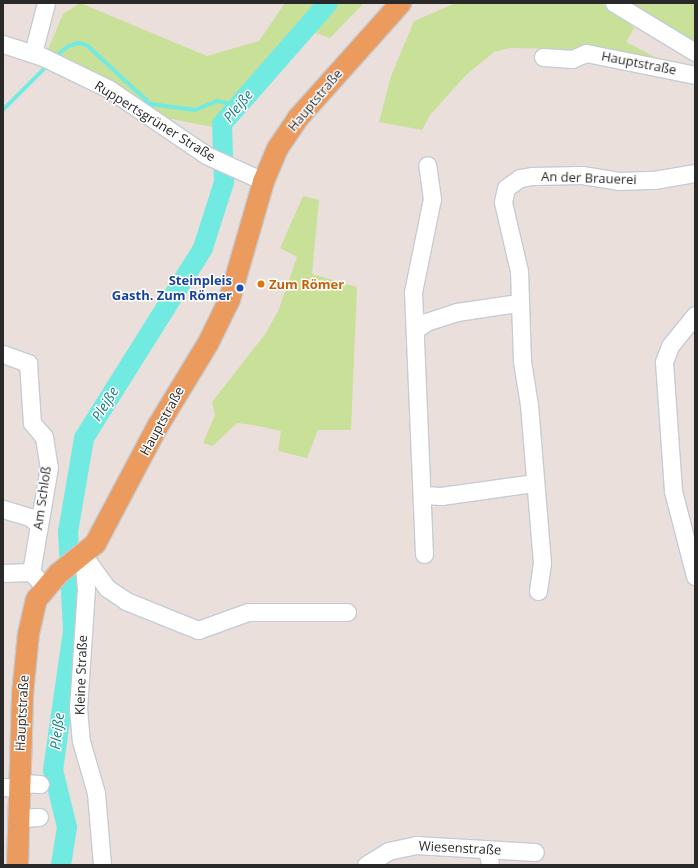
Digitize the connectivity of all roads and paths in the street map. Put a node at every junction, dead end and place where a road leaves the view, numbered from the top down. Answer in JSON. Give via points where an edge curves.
{"nodes":[{"id":1,"x":400,"y":3,"type":"edge"},
{"id":2,"x":614,"y":3,"type":"edge"},
{"id":3,"x":48,"y":4,"type":"edge"},
{"id":4,"x":3,"y":44,"type":"edge"},
{"id":5,"x":695,"y":52,"type":"edge"},
{"id":6,"x":37,"y":55,"type":"junction"},
{"id":7,"x":543,"y":57,"type":"dead end"},
{"id":8,"x":693,"y":71,"type":"edge"},
{"id":9,"x":427,"y":164,"type":"dead end"},
{"id":10,"x":695,"y":173,"type":"edge"},
{"id":11,"x":264,"y":181,"type":"junction"},
{"id":12,"x":518,"y":303,"type":"junction"},
{"id":13,"x":695,"y":315,"type":"edge"},
{"id":14,"x":415,"y":330,"type":"junction"},
{"id":15,"x":3,"y":354,"type":"edge"},
{"id":16,"x":533,"y":483,"type":"junction"},
{"id":17,"x":423,"y":494,"type":"junction"},
{"id":18,"x":3,"y":509,"type":"edge"},
{"id":19,"x":39,"y":525,"type":"junction"},
{"id":20,"x":690,"y":541,"type":"edge"},
{"id":21,"x":424,"y":554,"type":"dead end"},
{"id":22,"x":80,"y":556,"type":"junction"},
{"id":23,"x":3,"y":573,"type":"edge"},
{"id":24,"x":695,"y":576,"type":"edge"},
{"id":25,"x":45,"y":577,"type":"junction"},
{"id":26,"x":538,"y":591,"type":"dead end"},
{"id":27,"x":346,"y":612,"type":"dead end"},
{"id":28,"x":40,"y":784,"type":"dead end"},
{"id":29,"x":14,"y":786,"type":"edge"},
{"id":30,"x":534,"y":852,"type":"dead end"},
{"id":31,"x":488,"y":857,"type":"edge"},
{"id":32,"x":17,"y":865,"type":"edge"},
{"id":33,"x":102,"y":865,"type":"edge"},
{"id":34,"x":366,"y":865,"type":"edge"}],
"edges":[{"from":1,"to":11,"type":"main road","name":"Hauptstraße","via":[[298,117],[277,148]]},
{"from":2,"to":5,"type":"street"},
{"from":3,"to":6,"type":"street"},
{"from":4,"to":6,"type":"street","name":"Ruppertsgrüner Straße"},
{"from":6,"to":11,"type":"street","name":"Ruppertsgrüner Straße","via":[[108,89],[206,155]]},
{"from":7,"to":8,"type":"street","name":"Hauptstraße","via":[[572,59],[586,53]]},
{"from":9,"to":14,"type":"street","via":[[432,199],[413,292]]},
{"from":10,"to":12,"type":"street","name":"An der Brauerei","via":[[619,181],[582,175],[520,178],[506,188],[503,202],[515,246]]},
{"from":11,"to":22,"type":"main road","name":"Hauptstraße","via":[[229,299],[95,543]]},
{"from":12,"to":14,"type":"street","via":[[457,312],[426,322]]},
{"from":12,"to":16,"type":"street","name":"An der Brauerei"},
{"from":13,"to":20,"type":"street","via":[[670,346],[664,362],[674,491]]},
{"from":14,"to":17,"type":"street"},
{"from":15,"to":19,"type":"street","name":"Am Schloß","via":[[28,362],[32,423],[44,437],[49,467]]},
{"from":16,"to":17,"type":"street","via":[[441,496]]},
{"from":16,"to":26,"type":"street","name":"An der Brauerei","via":[[542,563]]},
{"from":17,"to":21,"type":"street"},
{"from":18,"to":19,"type":"street","via":[[30,517]]},
{"from":19,"to":25,"type":"street","name":"Am Schloß"},
{"from":20,"to":24,"type":"street"},
{"from":22,"to":25,"type":"main road","name":"Hauptstraße"},
{"from":22,"to":27,"type":"street","via":[[107,588],[126,600],[198,630],[248,612]]},
{"from":22,"to":33,"type":"street","name":"Kleine Straße","via":[[86,589],[78,708],[81,741],[96,793]]},
{"from":23,"to":25,"type":"street"},
{"from":25,"to":29,"type":"main road","name":"Hauptstraße","via":[[36,599],[28,633]]},
{"from":28,"to":29,"type":"street"},
{"from":29,"to":32,"type":"main road","name":"Hauptstraße","via":[[28,818]]},
{"from":30,"to":31,"type":"street","name":"Wiesenstraße"},
{"from":31,"to":34,"type":"street","name":"Wiesenstraße","via":[[416,845],[388,851]]}]}
